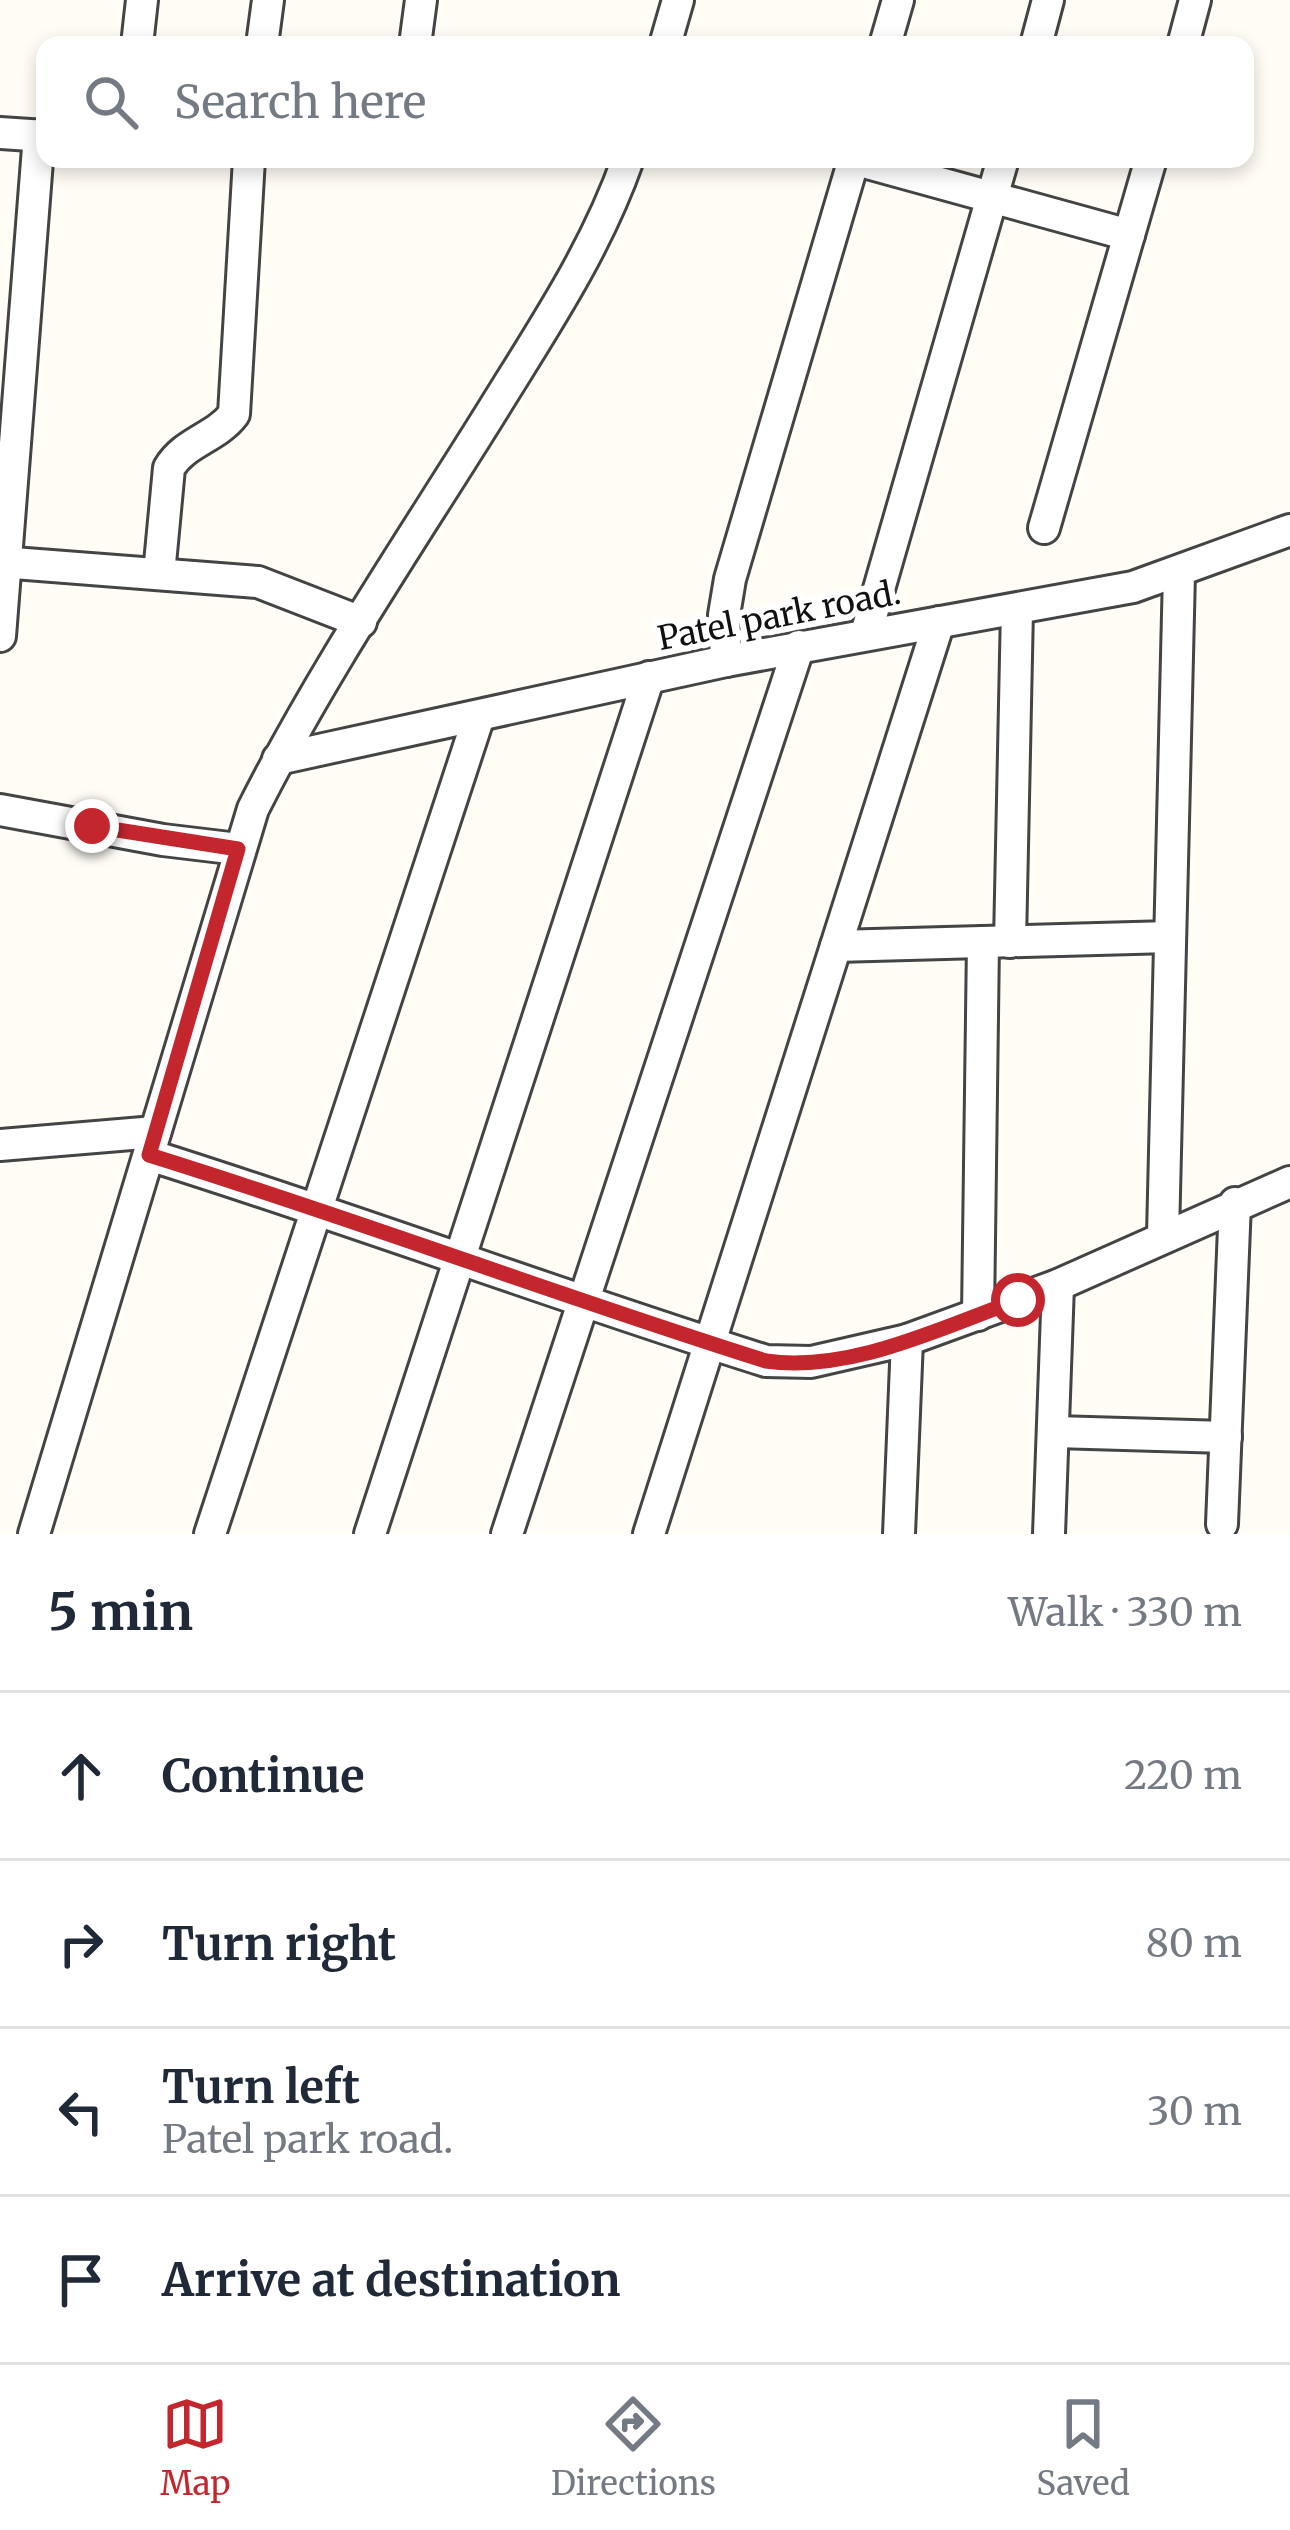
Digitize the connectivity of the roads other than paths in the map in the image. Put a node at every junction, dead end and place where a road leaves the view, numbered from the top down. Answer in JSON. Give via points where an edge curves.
{"nodes":[{"id":1,"x":142,"y":0,"type":"edge"},
{"id":2,"x":268,"y":0,"type":"edge"},
{"id":3,"x":421,"y":0,"type":"edge"},
{"id":4,"x":678,"y":0,"type":"edge"},
{"id":5,"x":898,"y":0,"type":"edge"},
{"id":6,"x":1048,"y":0,"type":"edge"},
{"id":7,"x":1196,"y":0,"type":"edge"},
{"id":8,"x":138,"y":36,"type":"edge"},
{"id":9,"x":263,"y":36,"type":"edge"},
{"id":10,"x":416,"y":36,"type":"edge"},
{"id":11,"x":668,"y":36,"type":"edge"},
{"id":12,"x":888,"y":36,"type":"edge"},
{"id":13,"x":1038,"y":36,"type":"edge"},
{"id":14,"x":1186,"y":36,"type":"edge"},
{"id":15,"x":0,"y":133,"type":"edge"},
{"id":16,"x":36,"y":136,"type":"edge"},
{"id":17,"x":39,"y":168,"type":"edge"},
{"id":18,"x":248,"y":168,"type":"edge"},
{"id":19,"x":624,"y":168,"type":"edge"},
{"id":20,"x":851,"y":168,"type":"edge"},
{"id":21,"x":887,"y":168,"type":"edge"},
{"id":22,"x":1001,"y":168,"type":"edge"},
{"id":23,"x":1148,"y":168,"type":"edge"},
{"id":24,"x":993,"y":197,"type":"junction"},
{"id":25,"x":1129,"y":235,"type":"junction"},
{"id":26,"x":1044,"y":528,"type":"dead end"},
{"id":27,"x":1290,"y":530,"type":"edge"},
{"id":28,"x":3,"y":562,"type":"edge"},
{"id":29,"x":1179,"y":573,"type":"junction"},
{"id":30,"x":159,"y":574,"type":"junction"},
{"id":31,"x":1017,"y":609,"type":"junction"},
{"id":32,"x":361,"y":622,"type":"junction"},
{"id":33,"x":939,"y":622,"type":"junction"},
{"id":34,"x":866,"y":634,"type":"junction"},
{"id":35,"x":0,"y":636,"type":"edge"},
{"id":36,"x":799,"y":646,"type":"junction"},
{"id":37,"x":726,"y":661,"type":"junction"},
{"id":38,"x":649,"y":676,"type":"junction"},
{"id":39,"x":479,"y":716,"type":"junction"},
{"id":40,"x":278,"y":759,"type":"junction"},
{"id":41,"x":0,"y":810,"type":"edge"},
{"id":42,"x":238,"y":849,"type":"junction"},
{"id":43,"x":1170,"y":937,"type":"junction"},
{"id":44,"x":996,"y":942,"type":"junction"},
{"id":45,"x":836,"y":946,"type":"junction"},
{"id":46,"x":0,"y":1130,"type":"edge"},
{"id":47,"x":152,"y":1144,"type":"junction"},
{"id":48,"x":0,"y":1145,"type":"edge"},
{"id":49,"x":1290,"y":1182,"type":"edge"},
{"id":50,"x":1235,"y":1203,"type":"junction"},
{"id":51,"x":319,"y":1208,"type":"junction"},
{"id":52,"x":1163,"y":1235,"type":"junction"},
{"id":53,"x":458,"y":1258,"type":"junction"},
{"id":54,"x":1058,"y":1285,"type":"junction"},
{"id":55,"x":584,"y":1303,"type":"junction"},
{"id":56,"x":978,"y":1315,"type":"junction"},
{"id":57,"x":907,"y":1340,"type":"junction"},
{"id":58,"x":711,"y":1344,"type":"junction"},
{"id":59,"x":1054,"y":1432,"type":"junction"},
{"id":60,"x":1226,"y":1437,"type":"junction"},
{"id":61,"x":1222,"y":1524,"type":"dead end"},
{"id":62,"x":34,"y":1534,"type":"edge"},
{"id":63,"x":210,"y":1534,"type":"edge"},
{"id":64,"x":370,"y":1534,"type":"edge"},
{"id":65,"x":507,"y":1534,"type":"edge"},
{"id":66,"x":650,"y":1534,"type":"edge"},
{"id":67,"x":899,"y":1534,"type":"edge"},
{"id":68,"x":1048,"y":1534,"type":"edge"}],
"edges":[{"from":1,"to":8,"type":"street"},
{"from":2,"to":9,"type":"street"},
{"from":3,"to":10,"type":"street"},
{"from":4,"to":11,"type":"street"},
{"from":5,"to":12,"type":"street"},
{"from":6,"to":13,"type":"street"},
{"from":7,"to":14,"type":"street"},
{"from":15,"to":16,"type":"street"},
{"from":17,"to":28,"type":"street"},
{"from":18,"to":30,"type":"street","via":[[234,414],[176,455]]},
{"from":19,"to":32,"type":"street","via":[[586,260]]},
{"from":20,"to":37,"type":"street","via":[[730,579]]},
{"from":21,"to":24,"type":"street"},
{"from":22,"to":24,"type":"street"},
{"from":23,"to":25,"type":"street"},
{"from":24,"to":25,"type":"street"},
{"from":24,"to":34,"type":"street"},
{"from":25,"to":26,"type":"street"},
{"from":27,"to":29,"type":"street","name":"Patel park road."},
{"from":28,"to":30,"type":"street"},
{"from":28,"to":35,"type":"street"},
{"from":29,"to":31,"type":"street","name":"Patel park road."},
{"from":29,"to":43,"type":"street"},
{"from":30,"to":32,"type":"street","via":[[258,582]]},
{"from":31,"to":33,"type":"street","name":"Patel park road."},
{"from":31,"to":44,"type":"street"},
{"from":32,"to":40,"type":"street"},
{"from":33,"to":34,"type":"street","name":"Patel park road."},
{"from":33,"to":45,"type":"street"},
{"from":34,"to":36,"type":"street","name":"Patel park road."},
{"from":36,"to":37,"type":"street","name":"Patel park road."},
{"from":36,"to":55,"type":"street"},
{"from":37,"to":38,"type":"street","name":"Patel park road."},
{"from":38,"to":39,"type":"street","name":"Patel park road."},
{"from":38,"to":53,"type":"street"},
{"from":39,"to":40,"type":"street","name":"Patel park road."},
{"from":39,"to":51,"type":"street"},
{"from":40,"to":42,"type":"street"},
{"from":41,"to":42,"type":"street"},
{"from":42,"to":47,"type":"street"},
{"from":43,"to":44,"type":"street"},
{"from":43,"to":52,"type":"street"},
{"from":44,"to":45,"type":"street"},
{"from":44,"to":56,"type":"street"},
{"from":45,"to":58,"type":"street"},
{"from":46,"to":48,"type":"street"},
{"from":47,"to":48,"type":"street"},
{"from":47,"to":51,"type":"street"},
{"from":47,"to":62,"type":"street"},
{"from":49,"to":50,"type":"street"},
{"from":50,"to":52,"type":"street"},
{"from":50,"to":60,"type":"street"},
{"from":51,"to":53,"type":"street"},
{"from":51,"to":63,"type":"street"},
{"from":52,"to":54,"type":"street"},
{"from":53,"to":55,"type":"street"},
{"from":53,"to":64,"type":"street"},
{"from":54,"to":56,"type":"street"},
{"from":54,"to":59,"type":"street"},
{"from":55,"to":58,"type":"street"},
{"from":55,"to":65,"type":"street"},
{"from":56,"to":57,"type":"street"},
{"from":57,"to":58,"type":"street","via":[[786,1364]]},
{"from":57,"to":67,"type":"street"},
{"from":58,"to":66,"type":"street"},
{"from":59,"to":60,"type":"street"},
{"from":59,"to":68,"type":"street"},
{"from":60,"to":61,"type":"street"}]}
